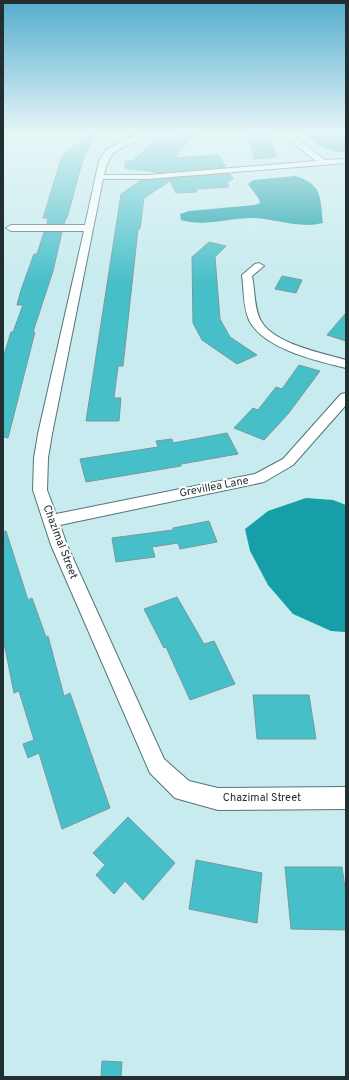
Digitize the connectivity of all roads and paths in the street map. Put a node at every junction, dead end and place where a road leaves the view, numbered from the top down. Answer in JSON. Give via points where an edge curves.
{"nodes":[{"id":1,"x":99,"y":182,"type":"edge"},
{"id":2,"x":11,"y":228,"type":"dead end"},
{"id":3,"x":88,"y":228,"type":"junction"},
{"id":4,"x":259,"y":266,"type":"dead end"},
{"id":5,"x":346,"y":364,"type":"edge"},
{"id":6,"x":346,"y":397,"type":"edge"},
{"id":7,"x":50,"y":521,"type":"junction"},
{"id":8,"x":346,"y":798,"type":"edge"}],
"edges":[{"from":1,"to":3,"type":"street","name":"Chazimal Street"},
{"from":2,"to":3,"type":"street"},
{"from":3,"to":7,"type":"street","name":"Chazimal Street","via":[[41,458],[40,490]]},
{"from":4,"to":5,"type":"street","via":[[247,275],[255,322],[269,336],[289,347]]},
{"from":6,"to":7,"type":"street","name":"Grevillea Lane","via":[[288,462],[259,478]]},
{"from":7,"to":8,"type":"street","name":"Chazimal Street","via":[[157,766],[183,790],[218,799]]}]}
